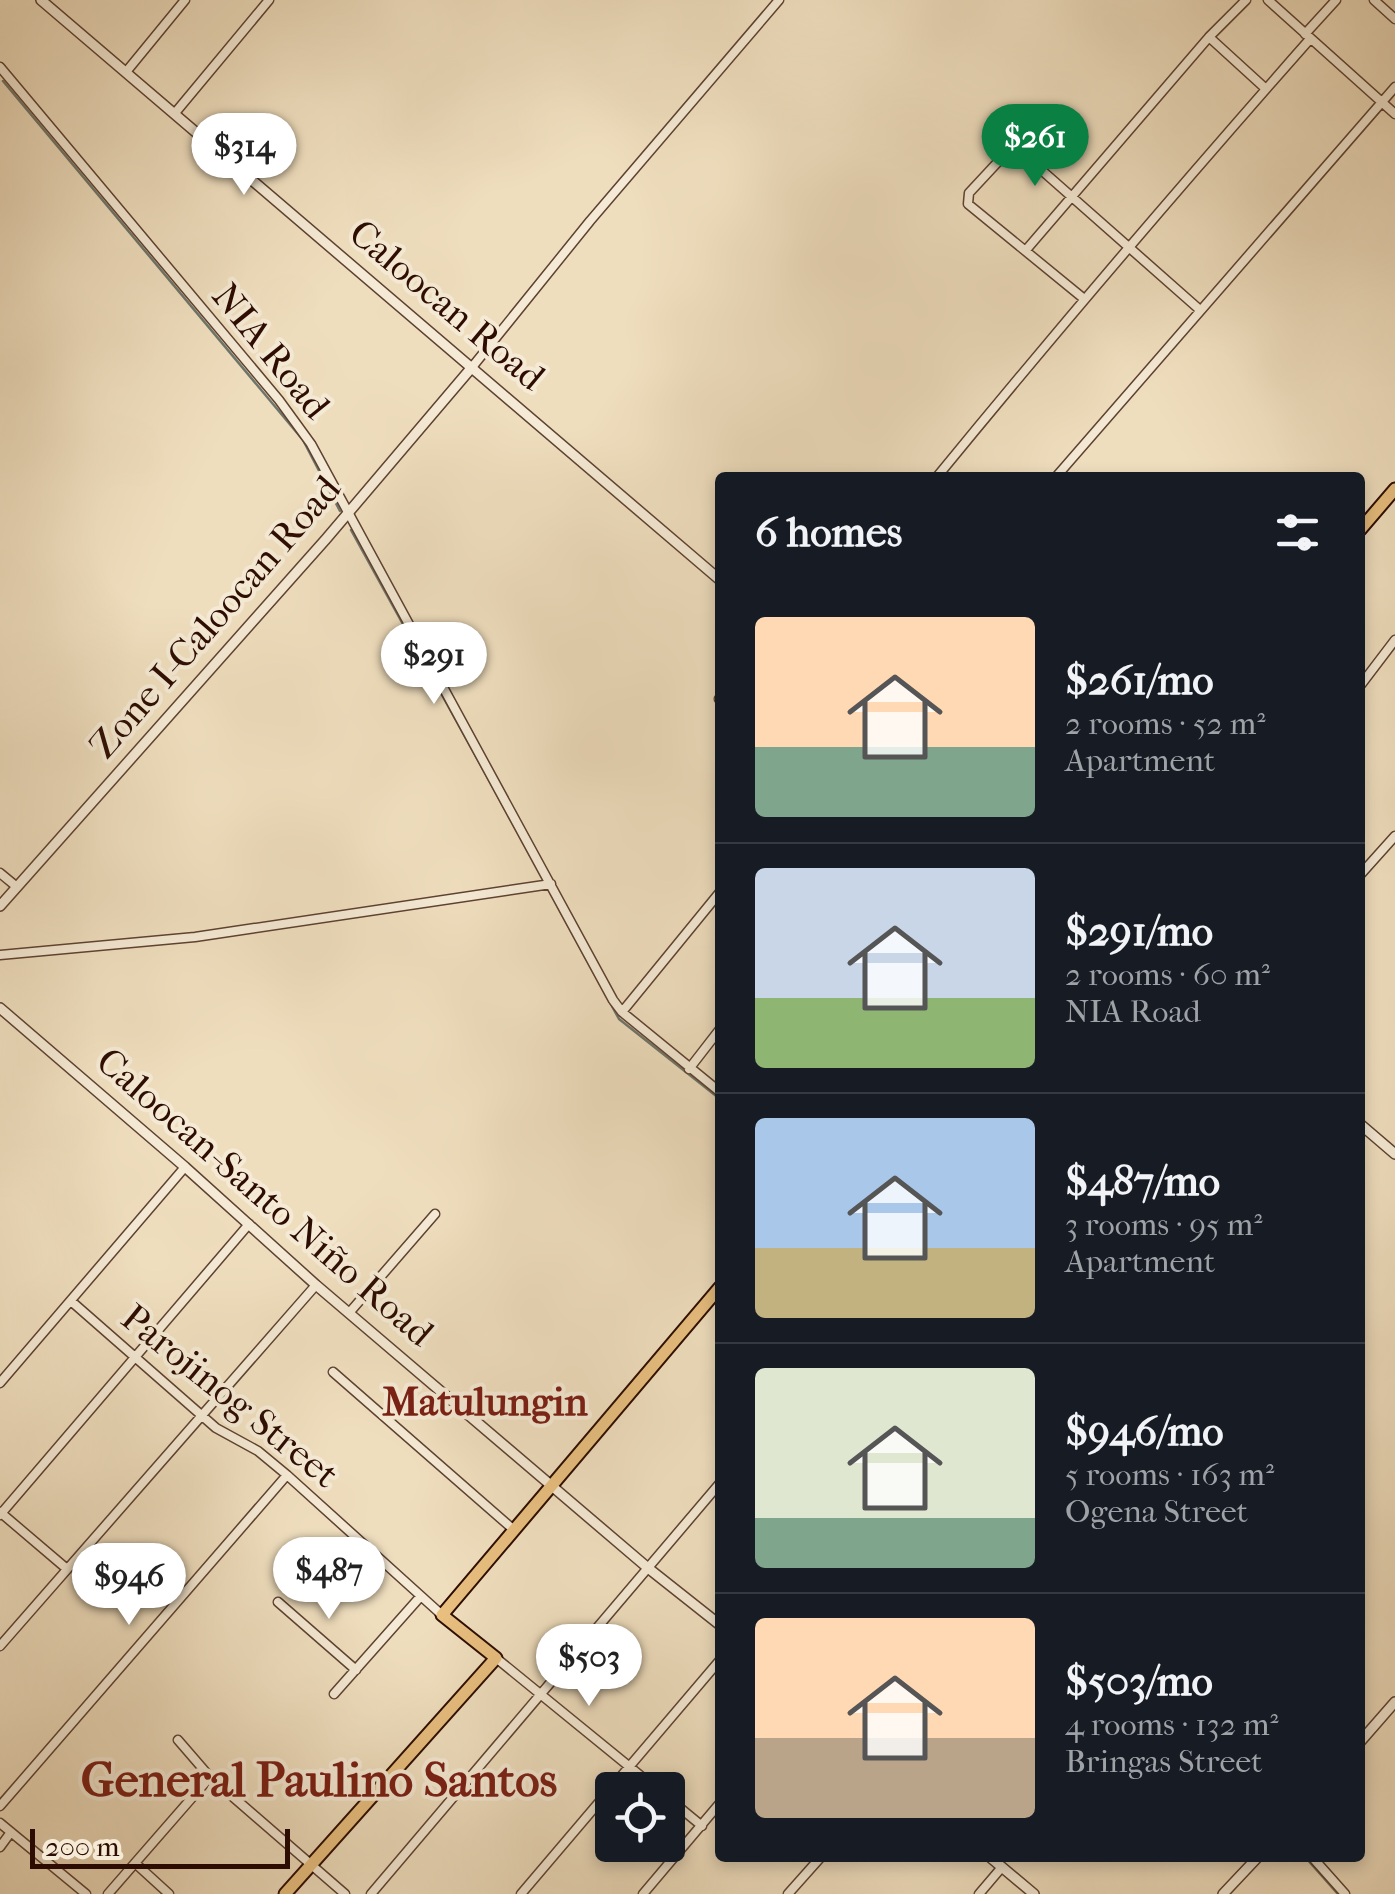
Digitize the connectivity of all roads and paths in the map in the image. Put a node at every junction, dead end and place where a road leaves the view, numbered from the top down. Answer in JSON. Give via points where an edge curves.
{"nodes":[{"id":1,"x":41,"y":0,"type":"edge"},
{"id":2,"x":185,"y":0,"type":"edge"},
{"id":3,"x":269,"y":0,"type":"edge"},
{"id":4,"x":778,"y":0,"type":"edge"},
{"id":5,"x":1246,"y":0,"type":"edge"},
{"id":6,"x":1268,"y":0,"type":"edge"},
{"id":7,"x":1336,"y":0,"type":"edge"},
{"id":8,"x":1374,"y":0,"type":"edge"},
{"id":9,"x":1395,"y":18,"type":"edge"},
{"id":10,"x":1210,"y":37,"type":"junction"},
{"id":11,"x":1308,"y":37,"type":"junction"},
{"id":12,"x":2,"y":72,"type":"edge"},
{"id":13,"x":126,"y":72,"type":"junction"},
{"id":14,"x":1395,"y":87,"type":"edge"},
{"id":15,"x":1266,"y":89,"type":"junction"},
{"id":16,"x":1381,"y":102,"type":"junction"},
{"id":17,"x":175,"y":113,"type":"junction"},
{"id":18,"x":1395,"y":114,"type":"edge"},
{"id":19,"x":1073,"y":196,"type":"junction"},
{"id":20,"x":1131,"y":248,"type":"junction"},
{"id":21,"x":1026,"y":250,"type":"junction"},
{"id":22,"x":1083,"y":298,"type":"junction"},
{"id":23,"x":1200,"y":310,"type":"junction"},
{"id":24,"x":473,"y":366,"type":"junction"},
{"id":25,"x":941,"y":472,"type":"edge"},
{"id":26,"x":1060,"y":472,"type":"edge"},
{"id":27,"x":1395,"y":489,"type":"edge"},
{"id":28,"x":349,"y":512,"type":"junction"},
{"id":29,"x":1365,"y":524,"type":"edge"},
{"id":30,"x":715,"y":576,"type":"edge"},
{"id":31,"x":1395,"y":640,"type":"edge"},
{"id":32,"x":1365,"y":679,"type":"edge"},
{"id":33,"x":1395,"y":836,"type":"edge"},
{"id":34,"x":1365,"y":869,"type":"edge"},
{"id":35,"x":0,"y":873,"type":"edge"},
{"id":36,"x":551,"y":884,"type":"junction"},
{"id":37,"x":17,"y":887,"type":"junction"},
{"id":38,"x":715,"y":898,"type":"edge"},
{"id":39,"x":0,"y":906,"type":"edge"},
{"id":40,"x":0,"y":955,"type":"edge"},
{"id":41,"x":0,"y":1008,"type":"edge"},
{"id":42,"x":622,"y":1012,"type":"junction"},
{"id":43,"x":715,"y":1035,"type":"edge"},
{"id":44,"x":689,"y":1069,"type":"junction"},
{"id":45,"x":715,"y":1088,"type":"edge"},
{"id":46,"x":1365,"y":1128,"type":"edge"},
{"id":47,"x":1395,"y":1154,"type":"edge"},
{"id":48,"x":185,"y":1167,"type":"junction"},
{"id":49,"x":435,"y":1214,"type":"dead end"},
{"id":50,"x":248,"y":1224,"type":"junction"},
{"id":51,"x":316,"y":1285,"type":"junction"},
{"id":52,"x":715,"y":1293,"type":"edge"},
{"id":53,"x":71,"y":1300,"type":"junction"},
{"id":54,"x":349,"y":1313,"type":"junction"},
{"id":55,"x":136,"y":1356,"type":"junction"},
{"id":56,"x":333,"y":1372,"type":"dead end"},
{"id":57,"x":0,"y":1383,"type":"edge"},
{"id":58,"x":201,"y":1415,"type":"junction"},
{"id":59,"x":287,"y":1475,"type":"junction"},
{"id":60,"x":553,"y":1484,"type":"junction"},
{"id":61,"x":715,"y":1489,"type":"edge"},
{"id":62,"x":0,"y":1514,"type":"edge"},
{"id":63,"x":514,"y":1530,"type":"junction"},
{"id":64,"x":648,"y":1568,"type":"junction"},
{"id":65,"x":67,"y":1569,"type":"junction"},
{"id":66,"x":420,"y":1598,"type":"junction"},
{"id":67,"x":278,"y":1602,"type":"dead end"},
{"id":68,"x":442,"y":1615,"type":"junction"},
{"id":69,"x":715,"y":1621,"type":"edge"},
{"id":70,"x":0,"y":1646,"type":"edge"},
{"id":71,"x":496,"y":1658,"type":"junction"},
{"id":72,"x":715,"y":1666,"type":"edge"},
{"id":73,"x":356,"y":1670,"type":"junction"},
{"id":74,"x":334,"y":1694,"type":"dead end"},
{"id":75,"x":542,"y":1694,"type":"junction"},
{"id":76,"x":1395,"y":1702,"type":"edge"},
{"id":77,"x":1365,"y":1736,"type":"edge"},
{"id":78,"x":178,"y":1740,"type":"dead end"},
{"id":79,"x":629,"y":1766,"type":"junction"},
{"id":80,"x":636,"y":1772,"type":"edge"},
{"id":81,"x":210,"y":1777,"type":"junction"},
{"id":82,"x":0,"y":1806,"type":"edge"},
{"id":83,"x":715,"y":1809,"type":"edge"},
{"id":84,"x":685,"y":1812,"type":"edge"},
{"id":85,"x":0,"y":1823,"type":"edge"},
{"id":86,"x":702,"y":1826,"type":"junction"},
{"id":87,"x":12,"y":1832,"type":"junction"},
{"id":88,"x":0,"y":1847,"type":"edge"},
{"id":89,"x":816,"y":1862,"type":"edge"},
{"id":90,"x":996,"y":1862,"type":"edge"},
{"id":91,"x":1253,"y":1862,"type":"edge"},
{"id":92,"x":1317,"y":1862,"type":"edge"},
{"id":93,"x":134,"y":1863,"type":"junction"},
{"id":94,"x":310,"y":1864,"type":"junction"},
{"id":95,"x":1002,"y":1867,"type":"junction"},
{"id":96,"x":86,"y":1894,"type":"edge"},
{"id":97,"x":108,"y":1894,"type":"edge"},
{"id":98,"x":169,"y":1894,"type":"edge"},
{"id":99,"x":285,"y":1894,"type":"edge"},
{"id":100,"x":345,"y":1894,"type":"edge"},
{"id":101,"x":371,"y":1894,"type":"edge"},
{"id":102,"x":521,"y":1894,"type":"edge"},
{"id":103,"x":643,"y":1894,"type":"edge"},
{"id":104,"x":788,"y":1894,"type":"edge"},
{"id":105,"x":979,"y":1894,"type":"edge"},
{"id":106,"x":1034,"y":1894,"type":"edge"},
{"id":107,"x":1224,"y":1894,"type":"edge"},
{"id":108,"x":1344,"y":1894,"type":"edge"}],
"edges":[{"from":1,"to":13,"type":"street","name":"Caloocan Road"},
{"from":2,"to":13,"type":"street"},
{"from":3,"to":17,"type":"street"},
{"from":4,"to":24,"type":"street"},
{"from":5,"to":10,"type":"street"},
{"from":6,"to":11,"type":"street"},
{"from":7,"to":11,"type":"street"},
{"from":8,"to":9,"type":"street"},
{"from":10,"to":15,"type":"street"},
{"from":10,"to":19,"type":"street"},
{"from":11,"to":15,"type":"street"},
{"from":11,"to":16,"type":"street"},
{"from":12,"to":28,"type":"street","name":"NIA Road","via":[[298,424]]},
{"from":13,"to":17,"type":"street","name":"Caloocan Road"},
{"from":14,"to":16,"type":"street"},
{"from":15,"to":20,"type":"street"},
{"from":16,"to":18,"type":"street"},
{"from":16,"to":23,"type":"street"},
{"from":17,"to":24,"type":"street","name":"Caloocan Road"},
{"from":19,"to":20,"type":"street"},
{"from":19,"to":21,"type":"street"},
{"from":19,"to":21,"type":"street","via":[[1012,150],[969,194],[972,210]]},
{"from":20,"to":22,"type":"street"},
{"from":20,"to":23,"type":"street"},
{"from":21,"to":22,"type":"street"},
{"from":22,"to":25,"type":"street"},
{"from":23,"to":26,"type":"street"},
{"from":24,"to":28,"type":"street","name":"Zone I-Caloocan Road"},
{"from":24,"to":30,"type":"street","name":"Caloocan Road"},
{"from":27,"to":29,"type":"main road"},
{"from":28,"to":36,"type":"street","name":"NIA Road"},
{"from":28,"to":37,"type":"street","name":"Zone I-Caloocan Road"},
{"from":31,"to":32,"type":"street"},
{"from":33,"to":34,"type":"street"},
{"from":35,"to":37,"type":"street"},
{"from":36,"to":40,"type":"street","via":[[196,938]]},
{"from":36,"to":42,"type":"street","name":"NIA Road"},
{"from":37,"to":39,"type":"street","name":"Zone I-Caloocan Road"},
{"from":38,"to":42,"type":"street"},
{"from":41,"to":48,"type":"street","name":"Caloocan-Santo Niño Road"},
{"from":42,"to":44,"type":"street","name":"NIA Road"},
{"from":43,"to":44,"type":"street"},
{"from":44,"to":45,"type":"street","name":"NIA Road"},
{"from":46,"to":47,"type":"street"},
{"from":48,"to":50,"type":"street","name":"Caloocan-Santo Niño Road"},
{"from":48,"to":53,"type":"street"},
{"from":49,"to":54,"type":"street"},
{"from":50,"to":51,"type":"street","name":"Caloocan-Santo Niño Road"},
{"from":50,"to":55,"type":"street"},
{"from":51,"to":54,"type":"street","name":"Caloocan-Santo Niño Road"},
{"from":51,"to":58,"type":"street"},
{"from":52,"to":60,"type":"main road"},
{"from":53,"to":55,"type":"street","name":"Parojinog Street"},
{"from":53,"to":57,"type":"street"},
{"from":54,"to":60,"type":"street","name":"Caloocan-Santo Niño Road"},
{"from":55,"to":58,"type":"street","name":"Parojinog Street"},
{"from":55,"to":62,"type":"street"},
{"from":56,"to":63,"type":"street"},
{"from":58,"to":59,"type":"street","name":"Parojinog Street"},
{"from":58,"to":65,"type":"street"},
{"from":59,"to":66,"type":"street","name":"Parojinog Street"},
{"from":59,"to":82,"type":"street"},
{"from":60,"to":63,"type":"main road"},
{"from":60,"to":64,"type":"street","name":"Caloocan-Santo Niño Road"},
{"from":61,"to":64,"type":"street"},
{"from":62,"to":65,"type":"street"},
{"from":63,"to":68,"type":"main road"},
{"from":64,"to":69,"type":"street","name":"Caloocan-Santo Niño Road"},
{"from":64,"to":75,"type":"street"},
{"from":65,"to":70,"type":"street"},
{"from":66,"to":68,"type":"street","name":"Parojinog Street"},
{"from":66,"to":73,"type":"street"},
{"from":67,"to":73,"type":"street"},
{"from":68,"to":71,"type":"main road"},
{"from":71,"to":75,"type":"street"},
{"from":71,"to":94,"type":"main road"},
{"from":72,"to":79,"type":"street"},
{"from":73,"to":74,"type":"street"},
{"from":75,"to":79,"type":"street"},
{"from":75,"to":101,"type":"street"},
{"from":76,"to":77,"type":"street"},
{"from":78,"to":81,"type":"street"},
{"from":79,"to":80,"type":"street"},
{"from":79,"to":102,"type":"street"},
{"from":81,"to":93,"type":"street"},
{"from":81,"to":94,"type":"street"},
{"from":83,"to":86,"type":"street"},
{"from":84,"to":86,"type":"street"},
{"from":85,"to":87,"type":"street"},
{"from":86,"to":103,"type":"street"},
{"from":87,"to":88,"type":"street"},
{"from":87,"to":96,"type":"street"},
{"from":89,"to":104,"type":"street"},
{"from":90,"to":95,"type":"street"},
{"from":91,"to":107,"type":"street"},
{"from":92,"to":108,"type":"street"},
{"from":93,"to":97,"type":"street"},
{"from":93,"to":98,"type":"street"},
{"from":94,"to":99,"type":"main road"},
{"from":94,"to":100,"type":"street"},
{"from":95,"to":105,"type":"street"},
{"from":95,"to":106,"type":"street"}]}
